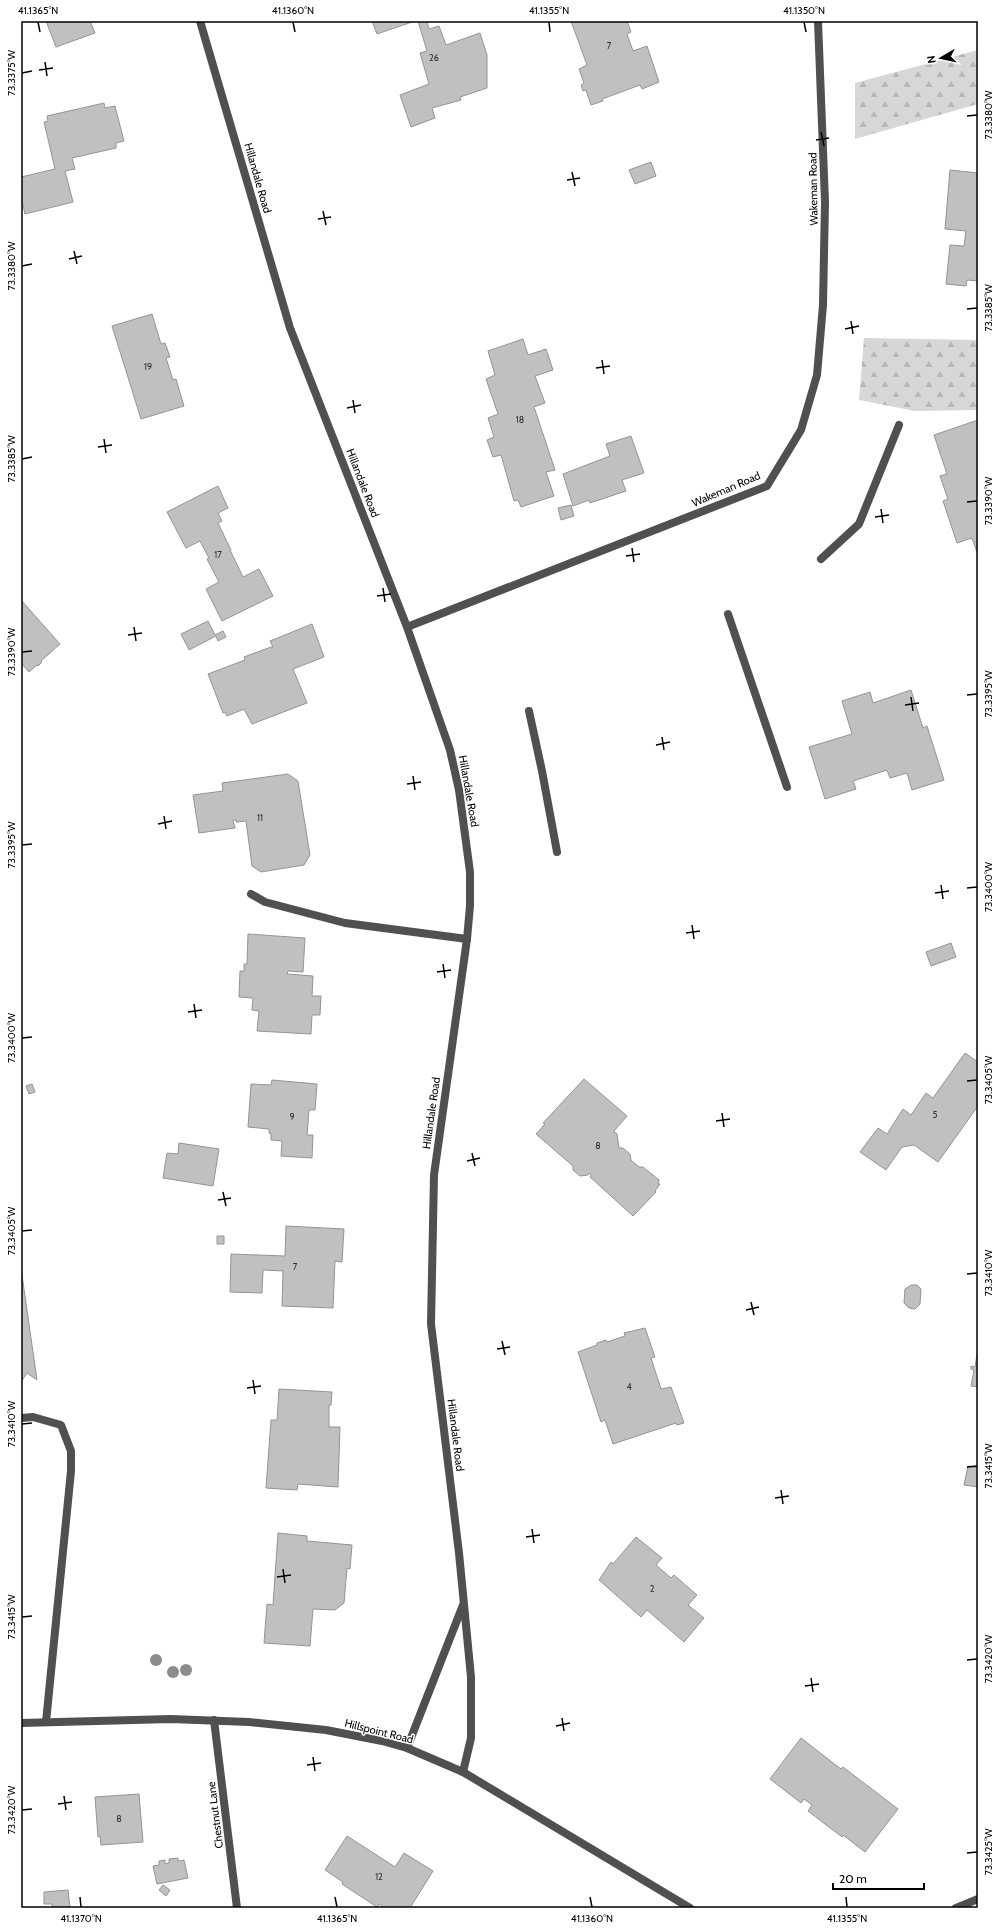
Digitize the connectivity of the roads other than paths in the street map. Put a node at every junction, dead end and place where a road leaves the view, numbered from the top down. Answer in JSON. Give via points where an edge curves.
{"nodes":[{"id":1,"x":200,"y":21,"type":"edge"},
{"id":2,"x":818,"y":21,"type":"edge"},
{"id":3,"x":899,"y":425,"type":"dead end"},
{"id":4,"x":821,"y":559,"type":"dead end"},
{"id":5,"x":728,"y":614,"type":"dead end"},
{"id":6,"x":407,"y":627,"type":"junction"},
{"id":7,"x":529,"y":711,"type":"dead end"},
{"id":8,"x":787,"y":786,"type":"dead end"},
{"id":9,"x":557,"y":852,"type":"dead end"},
{"id":10,"x":251,"y":894,"type":"dead end"},
{"id":11,"x":467,"y":939,"type":"junction"},
{"id":12,"x":21,"y":1418,"type":"edge"},
{"id":13,"x":464,"y":1603,"type":"junction"},
{"id":14,"x":214,"y":1720,"type":"junction"},
{"id":15,"x":46,"y":1722,"type":"junction"},
{"id":16,"x":21,"y":1723,"type":"edge"},
{"id":17,"x":408,"y":1748,"type":"junction"},
{"id":18,"x":463,"y":1772,"type":"junction"},
{"id":19,"x":978,"y":1898,"type":"edge"},
{"id":20,"x":237,"y":1908,"type":"edge"},
{"id":21,"x":690,"y":1908,"type":"edge"},
{"id":22,"x":956,"y":1908,"type":"edge"}],
"edges":[{"from":1,"to":6,"type":"street","name":"Hillandale Road","via":[[290,328]]},
{"from":2,"to":6,"type":"street","name":"Wakeman Road","via":[[825,202],[823,305],[816,375],[801,430],[767,486]]},
{"from":3,"to":4,"type":"street","via":[[859,524]]},
{"from":5,"to":8,"type":"street"},
{"from":6,"to":11,"type":"street","name":"Hillandale Road","via":[[450,750],[459,790],[470,872]]},
{"from":7,"to":9,"type":"street"},
{"from":10,"to":11,"type":"street","via":[[265,902],[345,923]]},
{"from":11,"to":13,"type":"street","name":"Hillandale Road","via":[[434,1175],[431,1324]]},
{"from":12,"to":15,"type":"street","via":[[33,1417],[61,1425],[71,1451]]},
{"from":13,"to":17,"type":"street","name":"Hillandale Road"},
{"from":13,"to":18,"type":"street","name":"Hillandale Road","via":[[471,1677],[472,1723]]},
{"from":14,"to":15,"type":"street","name":"Hillspoint Road"},
{"from":14,"to":17,"type":"street","name":"Hillspoint Road","via":[[318,1729]]},
{"from":14,"to":20,"type":"street","name":"Chestnut Lane"},
{"from":15,"to":16,"type":"street","name":"Hillspoint Road"},
{"from":17,"to":18,"type":"street","name":"Hillspoint Road"},
{"from":18,"to":21,"type":"street","name":"Hillspoint Road"},
{"from":19,"to":22,"type":"street"}]}
